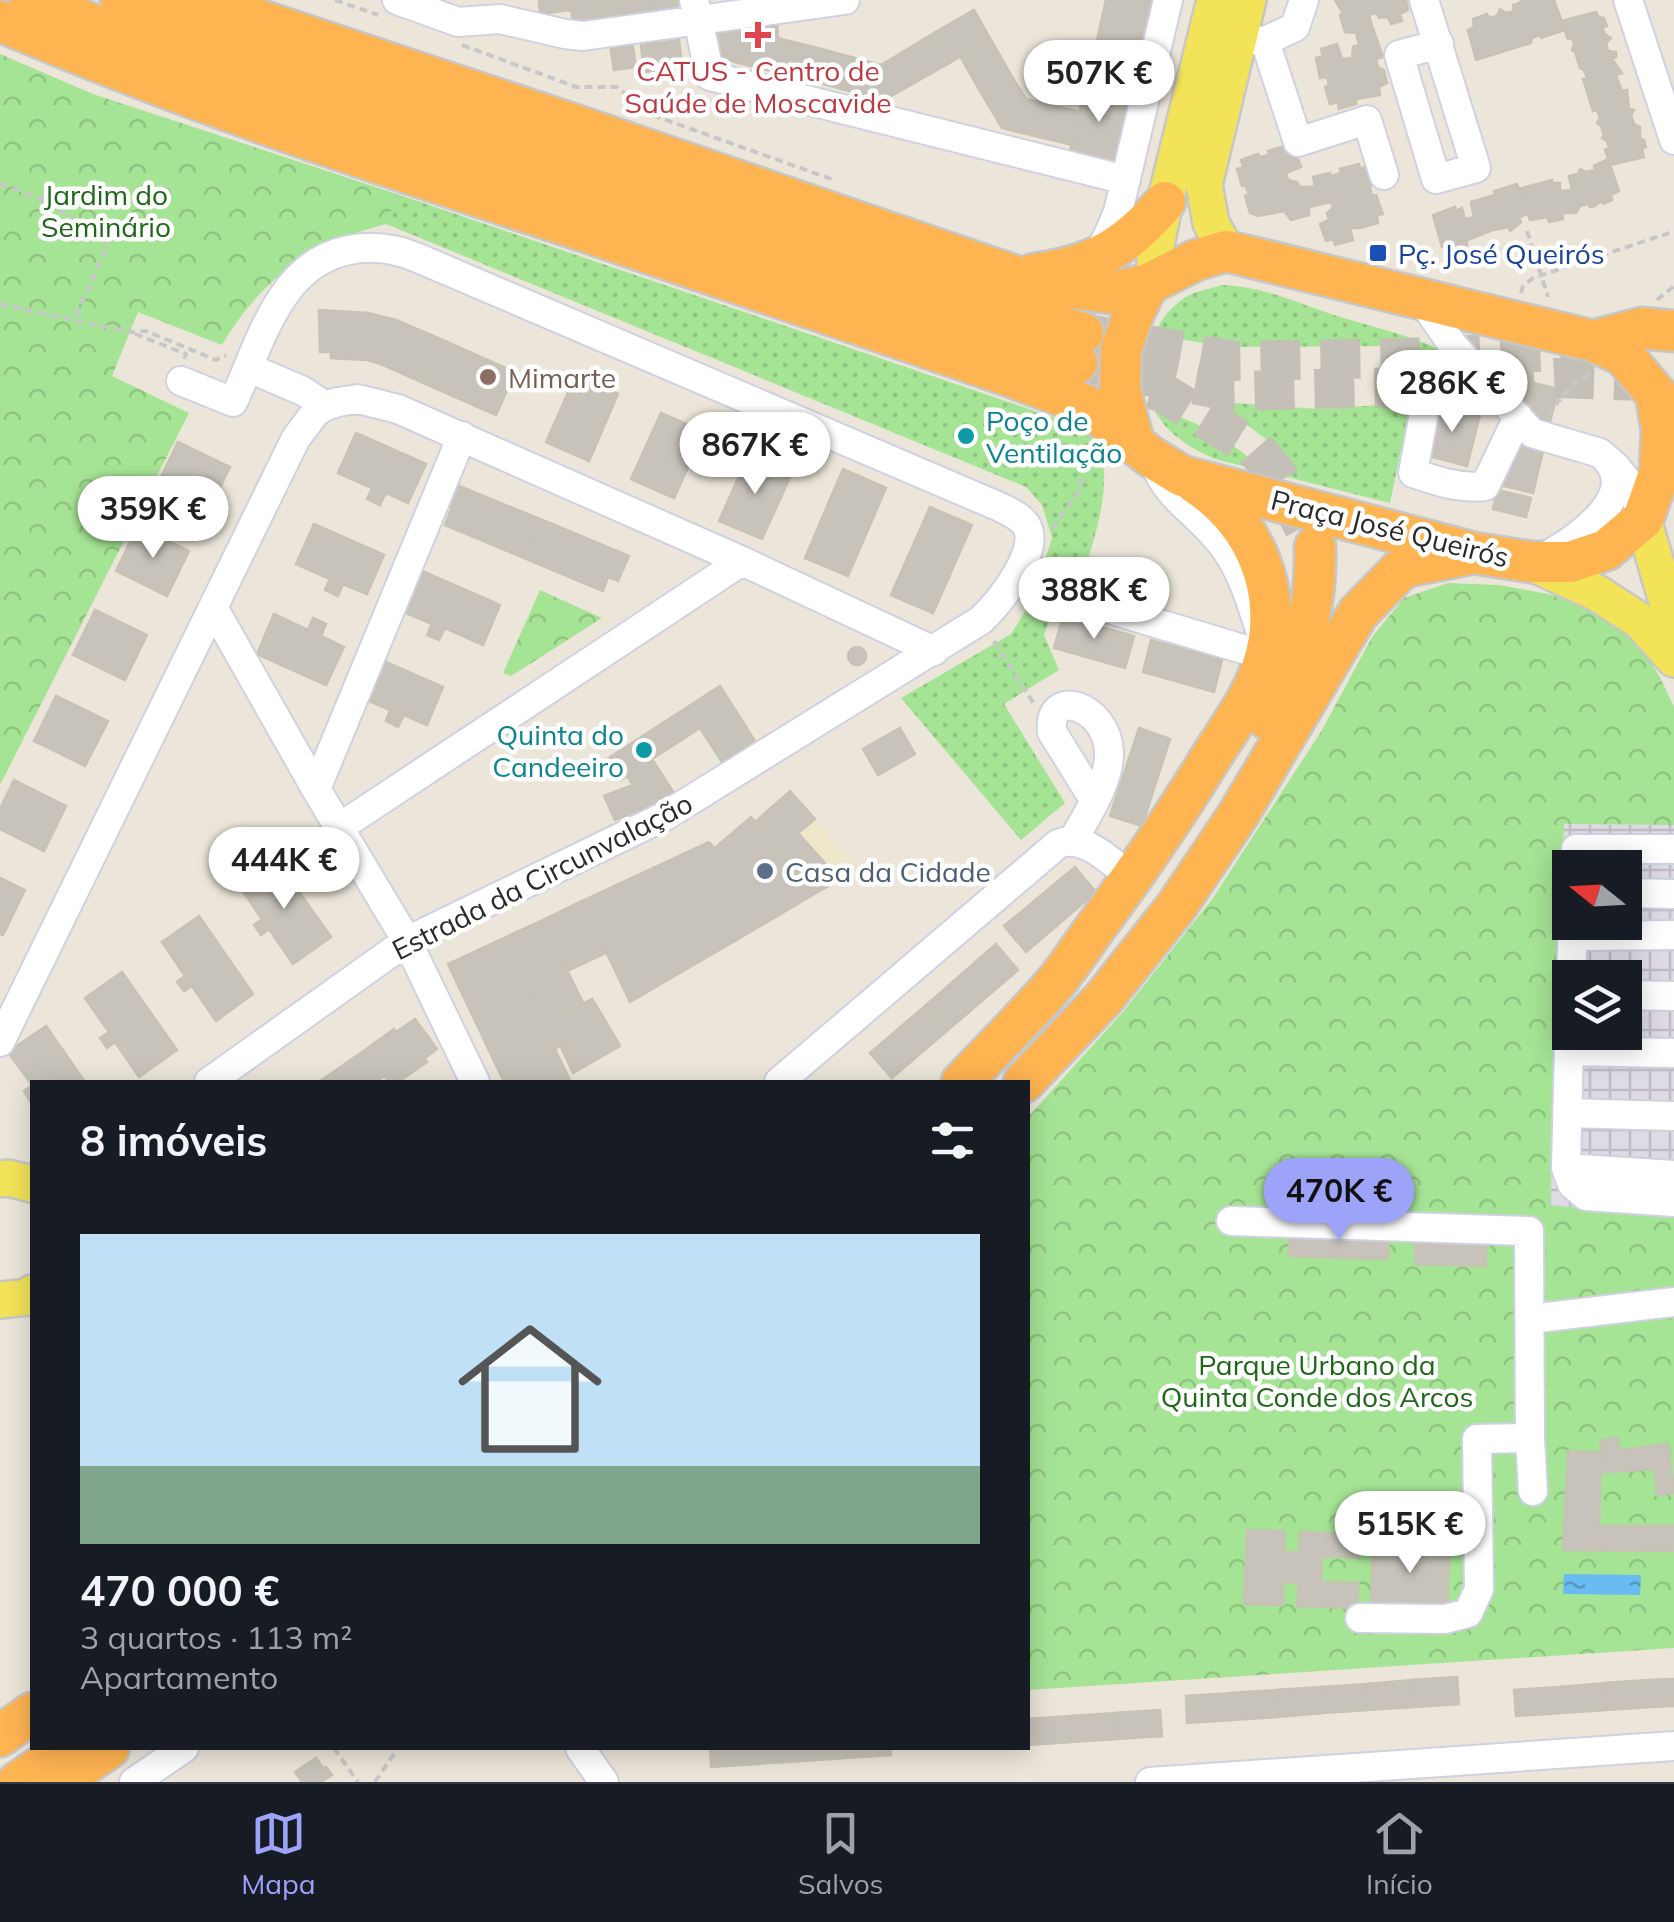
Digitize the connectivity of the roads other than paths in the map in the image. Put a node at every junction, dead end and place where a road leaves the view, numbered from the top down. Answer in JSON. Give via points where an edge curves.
{"nodes":[{"id":1,"x":30,"y":0,"type":"edge"},
{"id":2,"x":121,"y":0,"type":"edge"},
{"id":3,"x":199,"y":0,"type":"edge"},
{"id":4,"x":460,"y":0,"type":"edge"},
{"id":5,"x":845,"y":0,"type":"edge"},
{"id":6,"x":1168,"y":0,"type":"edge"},
{"id":7,"x":1215,"y":0,"type":"edge"},
{"id":8,"x":1248,"y":0,"type":"edge"},
{"id":9,"x":1304,"y":0,"type":"edge"},
{"id":10,"x":1424,"y":0,"type":"edge"},
{"id":11,"x":1628,"y":0,"type":"edge"},
{"id":12,"x":391,"y":9,"type":"edge"},
{"id":13,"x":695,"y":10,"type":"edge"},
{"id":14,"x":500,"y":19,"type":"junction"},
{"id":15,"x":0,"y":20,"type":"edge"},
{"id":16,"x":1252,"y":40,"type":"junction"},
{"id":17,"x":1439,"y":44,"type":"dead end"},
{"id":18,"x":1674,"y":140,"type":"edge"},
{"id":19,"x":1384,"y":175,"type":"dead end"},
{"id":20,"x":1126,"y":180,"type":"junction"},
{"id":21,"x":1165,"y":202,"type":"junction"},
{"id":22,"x":1226,"y":252,"type":"junction"},
{"id":23,"x":1094,"y":259,"type":"junction"},
{"id":24,"x":1015,"y":276,"type":"junction"},
{"id":25,"x":1151,"y":283,"type":"junction"},
{"id":26,"x":1421,"y":299,"type":"junction"},
{"id":27,"x":1674,"y":331,"type":"edge"},
{"id":28,"x":1596,"y":356,"type":"junction"},
{"id":29,"x":249,"y":368,"type":"junction"},
{"id":30,"x":1479,"y":374,"type":"junction"},
{"id":31,"x":181,"y":381,"type":"road end"},
{"id":32,"x":325,"y":406,"type":"junction"},
{"id":33,"x":1525,"y":425,"type":"junction"},
{"id":34,"x":462,"y":436,"type":"junction"},
{"id":35,"x":1600,"y":453,"type":"junction"},
{"id":36,"x":1667,"y":457,"type":"edge"},
{"id":37,"x":1156,"y":459,"type":"junction"},
{"id":38,"x":1643,"y":520,"type":"junction"},
{"id":39,"x":1315,"y":546,"type":"tunnel mouth"},
{"id":40,"x":1474,"y":553,"type":"junction"},
{"id":41,"x":742,"y":560,"type":"junction"},
{"id":42,"x":1531,"y":562,"type":"junction"},
{"id":43,"x":1086,"y":602,"type":"dead end"},
{"id":44,"x":214,"y":609,"type":"junction"},
{"id":45,"x":1674,"y":626,"type":"edge"},
{"id":46,"x":934,"y":651,"type":"junction"},
{"id":47,"x":1266,"y":656,"type":"junction"},
{"id":48,"x":1674,"y":659,"type":"edge"},
{"id":49,"x":316,"y":789,"type":"junction"},
{"id":50,"x":1096,"y":802,"type":"junction"},
{"id":51,"x":340,"y":827,"type":"junction"},
{"id":52,"x":1073,"y":840,"type":"junction"},
{"id":53,"x":1674,"y":848,"type":"edge"},
{"id":54,"x":1576,"y":850,"type":"edge"},
{"id":55,"x":1146,"y":882,"type":"junction"},
{"id":56,"x":1642,"y":893,"type":"edge"},
{"id":57,"x":1674,"y":894,"type":"edge"},
{"id":58,"x":1642,"y":933,"type":"edge"},
{"id":59,"x":1674,"y":935,"type":"edge"},
{"id":60,"x":407,"y":941,"type":"junction"},
{"id":61,"x":1642,"y":995,"type":"edge"},
{"id":62,"x":1674,"y":996,"type":"edge"},
{"id":63,"x":0,"y":1042,"type":"edge"},
{"id":64,"x":1569,"y":1051,"type":"joint"},
{"id":65,"x":1674,"y":1053,"type":"edge"},
{"id":66,"x":980,"y":1073,"type":"edge"},
{"id":67,"x":212,"y":1080,"type":"edge"},
{"id":68,"x":474,"y":1080,"type":"edge"},
{"id":69,"x":781,"y":1080,"type":"edge"},
{"id":70,"x":1026,"y":1080,"type":"edge"},
{"id":71,"x":1567,"y":1114,"type":"junction"},
{"id":72,"x":1674,"y":1116,"type":"edge"},
{"id":73,"x":1566,"y":1168,"type":"junction"},
{"id":74,"x":1674,"y":1175,"type":"edge"},
{"id":75,"x":0,"y":1179,"type":"edge"},
{"id":76,"x":30,"y":1184,"type":"edge"},
{"id":77,"x":1674,"y":1202,"type":"edge"},
{"id":78,"x":1231,"y":1221,"type":"dead end"},
{"id":79,"x":30,"y":1295,"type":"edge"},
{"id":80,"x":0,"y":1300,"type":"edge"},
{"id":81,"x":1674,"y":1302,"type":"edge"},
{"id":82,"x":1530,"y":1319,"type":"junction"},
{"id":83,"x":1530,"y":1438,"type":"junction"},
{"id":84,"x":1532,"y":1491,"type":"dead end"},
{"id":85,"x":1360,"y":1618,"type":"dead end"},
{"id":86,"x":30,"y":1714,"type":"edge"},
{"id":87,"x":0,"y":1736,"type":"edge"},
{"id":88,"x":30,"y":1743,"type":"edge"},
{"id":89,"x":1674,"y":1746,"type":"edge"},
{"id":90,"x":65,"y":1750,"type":"edge"},
{"id":91,"x":106,"y":1750,"type":"edge"},
{"id":92,"x":181,"y":1750,"type":"edge"},
{"id":93,"x":581,"y":1750,"type":"edge"},
{"id":94,"x":0,"y":1764,"type":"edge"},
{"id":95,"x":18,"y":1782,"type":"edge"},
{"id":96,"x":59,"y":1782,"type":"edge"},
{"id":97,"x":134,"y":1782,"type":"edge"},
{"id":98,"x":604,"y":1782,"type":"edge"},
{"id":99,"x":1150,"y":1782,"type":"edge"}],
"edges":[{"from":1,"to":2,"type":"highway","via":[[342,117],[954,326],[1080,348],[966,296]]},
{"from":3,"to":24,"type":"highway"},
{"from":4,"to":14,"type":"street","via":[[468,10]]},
{"from":5,"to":13,"type":"street"},
{"from":6,"to":20,"type":"street"},
{"from":7,"to":21,"type":"main road"},
{"from":8,"to":16,"type":"main road"},
{"from":9,"to":16,"type":"street","via":[[1295,28]]},
{"from":10,"to":17,"type":"street"},
{"from":11,"to":18,"type":"street"},
{"from":12,"to":14,"type":"street","via":[[458,22]]},
{"from":13,"to":14,"type":"street","via":[[583,36]]},
{"from":13,"to":20,"type":"street","via":[[710,76]]},
{"from":15,"to":37,"type":"highway","via":[[287,132],[1086,405]]},
{"from":16,"to":19,"type":"street","via":[[1298,142],[1366,120]]},
{"from":16,"to":22,"type":"main road","via":[[1204,185],[1211,223]]},
{"from":20,"to":23,"type":"street"},
{"from":21,"to":23,"type":"highway"},
{"from":21,"to":25,"type":"main road"},
{"from":22,"to":25,"type":"highway"},
{"from":22,"to":26,"type":"highway"},
{"from":23,"to":24,"type":"highway"},
{"from":24,"to":25,"type":"highway","via":[[1110,292]]},
{"from":25,"to":37,"type":"highway","via":[[1122,350],[1120,390]]},
{"from":26,"to":28,"type":"highway"},
{"from":26,"to":30,"type":"street"},
{"from":27,"to":28,"type":"highway","via":[[1642,328]]},
{"from":28,"to":36,"type":"highway","via":[[1622,355],[1656,394]]},
{"from":29,"to":31,"type":"street","via":[[232,402]]},
{"from":29,"to":32,"type":"street"},
{"from":29,"to":46,"type":"street","name":"Estrada da Circunvalação","via":[[287,290],[310,267],[356,248],[404,252],[1019,517],[1029,540],[1001,598]]},
{"from":30,"to":33,"type":"street"},
{"from":30,"to":33,"type":"street","via":[[1437,380],[1424,408],[1412,473],[1486,486]]},
{"from":32,"to":34,"type":"street","via":[[358,399],[384,404]]},
{"from":32,"to":44,"type":"street","via":[[295,440]]},
{"from":33,"to":35,"type":"street"},
{"from":34,"to":41,"type":"street"},
{"from":34,"to":49,"type":"street"},
{"from":35,"to":38,"type":"street","via":[[1632,487]]},
{"from":35,"to":42,"type":"street","via":[[1615,475],[1605,509],[1576,539]]},
{"from":36,"to":38,"type":"highway"},
{"from":37,"to":40,"type":"highway","name":"Praça José Queirós"},
{"from":37,"to":47,"type":"highway","via":[[1209,492],[1249,536],[1270,598]]},
{"from":38,"to":42,"type":"highway","name":"Praça José Queirós","via":[[1606,550],[1570,562]]},
{"from":38,"to":45,"type":"main road"},
{"from":39,"to":55,"type":"highway","via":[[1312,608],[1285,684],[1237,768]]},
{"from":40,"to":42,"type":"highway","name":"Praça José Queirós"},
{"from":40,"to":70,"type":"highway","via":[[1408,566],[1358,612],[1176,908]]},
{"from":41,"to":46,"type":"street"},
{"from":41,"to":51,"type":"street"},
{"from":42,"to":48,"type":"main road","via":[[1597,592],[1640,621]]},
{"from":43,"to":47,"type":"street"},
{"from":44,"to":49,"type":"street"},
{"from":44,"to":63,"type":"street"},
{"from":46,"to":60,"type":"street","name":"Estrada da Circunvalação","via":[[644,828]]},
{"from":47,"to":55,"type":"highway"},
{"from":49,"to":51,"type":"street"},
{"from":50,"to":50,"type":"street","via":[[1109,755],[1106,733],[1082,708],[1060,708],[1052,732]]},
{"from":50,"to":52,"type":"street"},
{"from":51,"to":60,"type":"street"},
{"from":52,"to":55,"type":"street"},
{"from":52,"to":69,"type":"street","via":[[1058,844]]},
{"from":53,"to":54,"type":"street"},
{"from":55,"to":66,"type":"highway"},
{"from":56,"to":57,"type":"street"},
{"from":58,"to":59,"type":"street"},
{"from":60,"to":67,"type":"street","name":"Estrada da Circunvalação"},
{"from":60,"to":68,"type":"street"},
{"from":61,"to":62,"type":"street"},
{"from":64,"to":65,"type":"street"},
{"from":64,"to":71,"type":"street"},
{"from":71,"to":72,"type":"street"},
{"from":71,"to":73,"type":"street"},
{"from":73,"to":74,"type":"street"},
{"from":73,"to":77,"type":"street","via":[[1586,1196]]},
{"from":75,"to":76,"type":"main road"},
{"from":78,"to":82,"type":"street","via":[[1528,1231]]},
{"from":79,"to":80,"type":"main road"},
{"from":81,"to":82,"type":"street"},
{"from":82,"to":83,"type":"street"},
{"from":83,"to":84,"type":"street"},
{"from":83,"to":85,"type":"street","via":[[1477,1440],[1479,1589],[1468,1613]]},
{"from":86,"to":87,"type":"highway"},
{"from":88,"to":94,"type":"highway"},
{"from":89,"to":99,"type":"street"},
{"from":90,"to":95,"type":"highway"},
{"from":91,"to":96,"type":"highway"},
{"from":92,"to":97,"type":"street"},
{"from":93,"to":98,"type":"street"}]}
